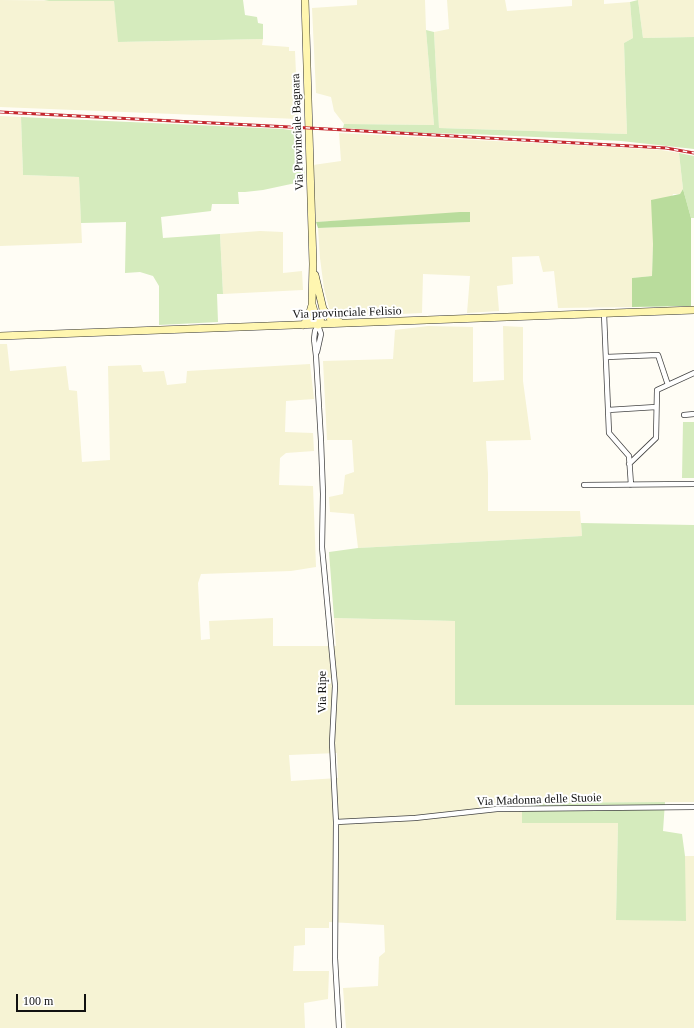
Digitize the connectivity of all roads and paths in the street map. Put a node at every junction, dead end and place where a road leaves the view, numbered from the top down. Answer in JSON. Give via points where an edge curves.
{"nodes":[{"id":1,"x":305,"y":0,"type":"edge"},
{"id":2,"x":313,"y":264,"type":"junction"},
{"id":3,"x":312,"y":304,"type":"junction"},
{"id":4,"x":323,"y":308,"type":"junction"},
{"id":5,"x":694,"y":310,"type":"edge"},
{"id":6,"x":604,"y":314,"type":"junction"},
{"id":7,"x":356,"y":323,"type":"junction"},
{"id":8,"x":303,"y":325,"type":"junction"},
{"id":9,"x":318,"y":325,"type":"junction"},
{"id":10,"x":0,"y":336,"type":"edge"},
{"id":11,"x":606,"y":357,"type":"junction"},
{"id":12,"x":694,"y":373,"type":"edge"},
{"id":13,"x":668,"y":385,"type":"junction"},
{"id":14,"x":656,"y":407,"type":"junction"},
{"id":15,"x":608,"y":410,"type":"junction"},
{"id":16,"x":694,"y":414,"type":"edge"},
{"id":17,"x":684,"y":415,"type":"dead end"},
{"id":18,"x":629,"y":464,"type":"junction"},
{"id":19,"x":694,"y":484,"type":"edge"},
{"id":20,"x":631,"y":485,"type":"junction"},
{"id":21,"x":584,"y":486,"type":"dead end"},
{"id":22,"x":694,"y":808,"type":"edge"},
{"id":23,"x":336,"y":822,"type":"junction"},
{"id":24,"x":339,"y":1028,"type":"edge"}],
"edges":[{"from":1,"to":2,"type":"main road","name":"Via Provinciale Bagnara"},
{"from":2,"to":3,"type":"main road","name":"Via Provinciale Bagnara"},
{"from":2,"to":4,"type":"main road","name":"Via Provinciale Bagnara"},
{"from":3,"to":8,"type":"main road","name":"Via Provinciale Bagnara","via":[[308,319]]},
{"from":3,"to":9,"type":"main road","name":"Via Provinciale Bagnara"},
{"from":4,"to":7,"type":"main road","via":[[336,322]]},
{"from":4,"to":9,"type":"main road","name":"Via Provinciale Bagnara"},
{"from":5,"to":6,"type":"main road","name":"Via provinciale Felisio"},
{"from":6,"to":7,"type":"main road","name":"Via provinciale Felisio"},
{"from":6,"to":11,"type":"street"},
{"from":7,"to":9,"type":"main road","name":"Via provinciale Felisio"},
{"from":8,"to":9,"type":"main road","name":"Via provinciale Felisio"},
{"from":8,"to":10,"type":"main road","name":"Via provinciale Felisio"},
{"from":9,"to":23,"type":"street","name":"Via Ripe","via":[[314,339],[322,486],[322,547],[335,686],[332,743]]},
{"from":11,"to":13,"type":"street","via":[[658,355]]},
{"from":11,"to":15,"type":"street"},
{"from":12,"to":13,"type":"street"},
{"from":13,"to":14,"type":"street","via":[[657,390]]},
{"from":14,"to":15,"type":"street"},
{"from":14,"to":18,"type":"street","via":[[656,438]]},
{"from":15,"to":18,"type":"street","via":[[609,433],[629,456]]},
{"from":16,"to":17,"type":"street"},
{"from":18,"to":20,"type":"street"},
{"from":19,"to":20,"type":"street"},
{"from":20,"to":21,"type":"street"},
{"from":22,"to":23,"type":"street","name":"Via Madonna delle Stuoie","via":[[497,809],[415,818]]},
{"from":23,"to":24,"type":"street","name":"Via Ripe"}]}
